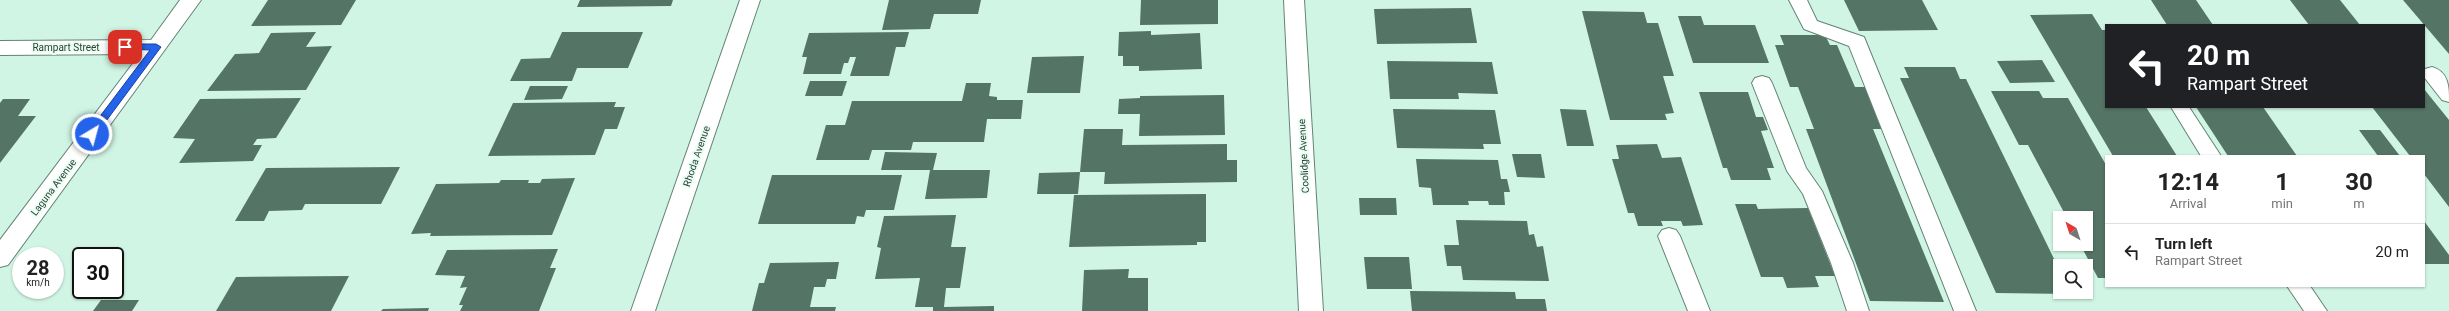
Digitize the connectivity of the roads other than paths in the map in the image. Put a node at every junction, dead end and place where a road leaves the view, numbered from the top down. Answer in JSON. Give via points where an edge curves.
{"nodes":[{"id":1,"x":191,"y":0,"type":"edge"},
{"id":2,"x":750,"y":0,"type":"edge"},
{"id":3,"x":1294,"y":0,"type":"edge"},
{"id":4,"x":1798,"y":0,"type":"edge"},
{"id":5,"x":156,"y":47,"type":"junction"},
{"id":6,"x":0,"y":48,"type":"edge"},
{"id":7,"x":2432,"y":74,"type":"dead end"},
{"id":8,"x":1762,"y":83,"type":"dead end"},
{"id":9,"x":2449,"y":95,"type":"edge"},
{"id":10,"x":2180,"y":108,"type":"edge"},
{"id":11,"x":2210,"y":155,"type":"edge"},
{"id":12,"x":1669,"y":236,"type":"dead end"},
{"id":13,"x":0,"y":258,"type":"edge"},
{"id":14,"x":2299,"y":287,"type":"edge"},
{"id":15,"x":643,"y":311,"type":"edge"},
{"id":16,"x":1311,"y":311,"type":"edge"},
{"id":17,"x":1699,"y":311,"type":"edge"},
{"id":18,"x":1858,"y":311,"type":"edge"},
{"id":19,"x":1966,"y":311,"type":"edge"},
{"id":20,"x":2316,"y":311,"type":"edge"}],
"edges":[{"from":1,"to":5,"type":"street","name":"Laguna Avenue"},
{"from":2,"to":15,"type":"street","name":"Rhoda Avenue"},
{"from":3,"to":16,"type":"street","name":"Coolidge Avenue"},
{"from":4,"to":19,"type":"lane","via":[[1810,25],[1857,42]]},
{"from":5,"to":6,"type":"street","name":"Rampart Street"},
{"from":5,"to":13,"type":"street","name":"Laguna Avenue"},
{"from":7,"to":9,"type":"lane"},
{"from":8,"to":18,"type":"lane","via":[[1797,171],[1812,191],[1842,263]]},
{"from":10,"to":11,"type":"lane"},
{"from":12,"to":17,"type":"lane"},
{"from":14,"to":20,"type":"lane"}]}
